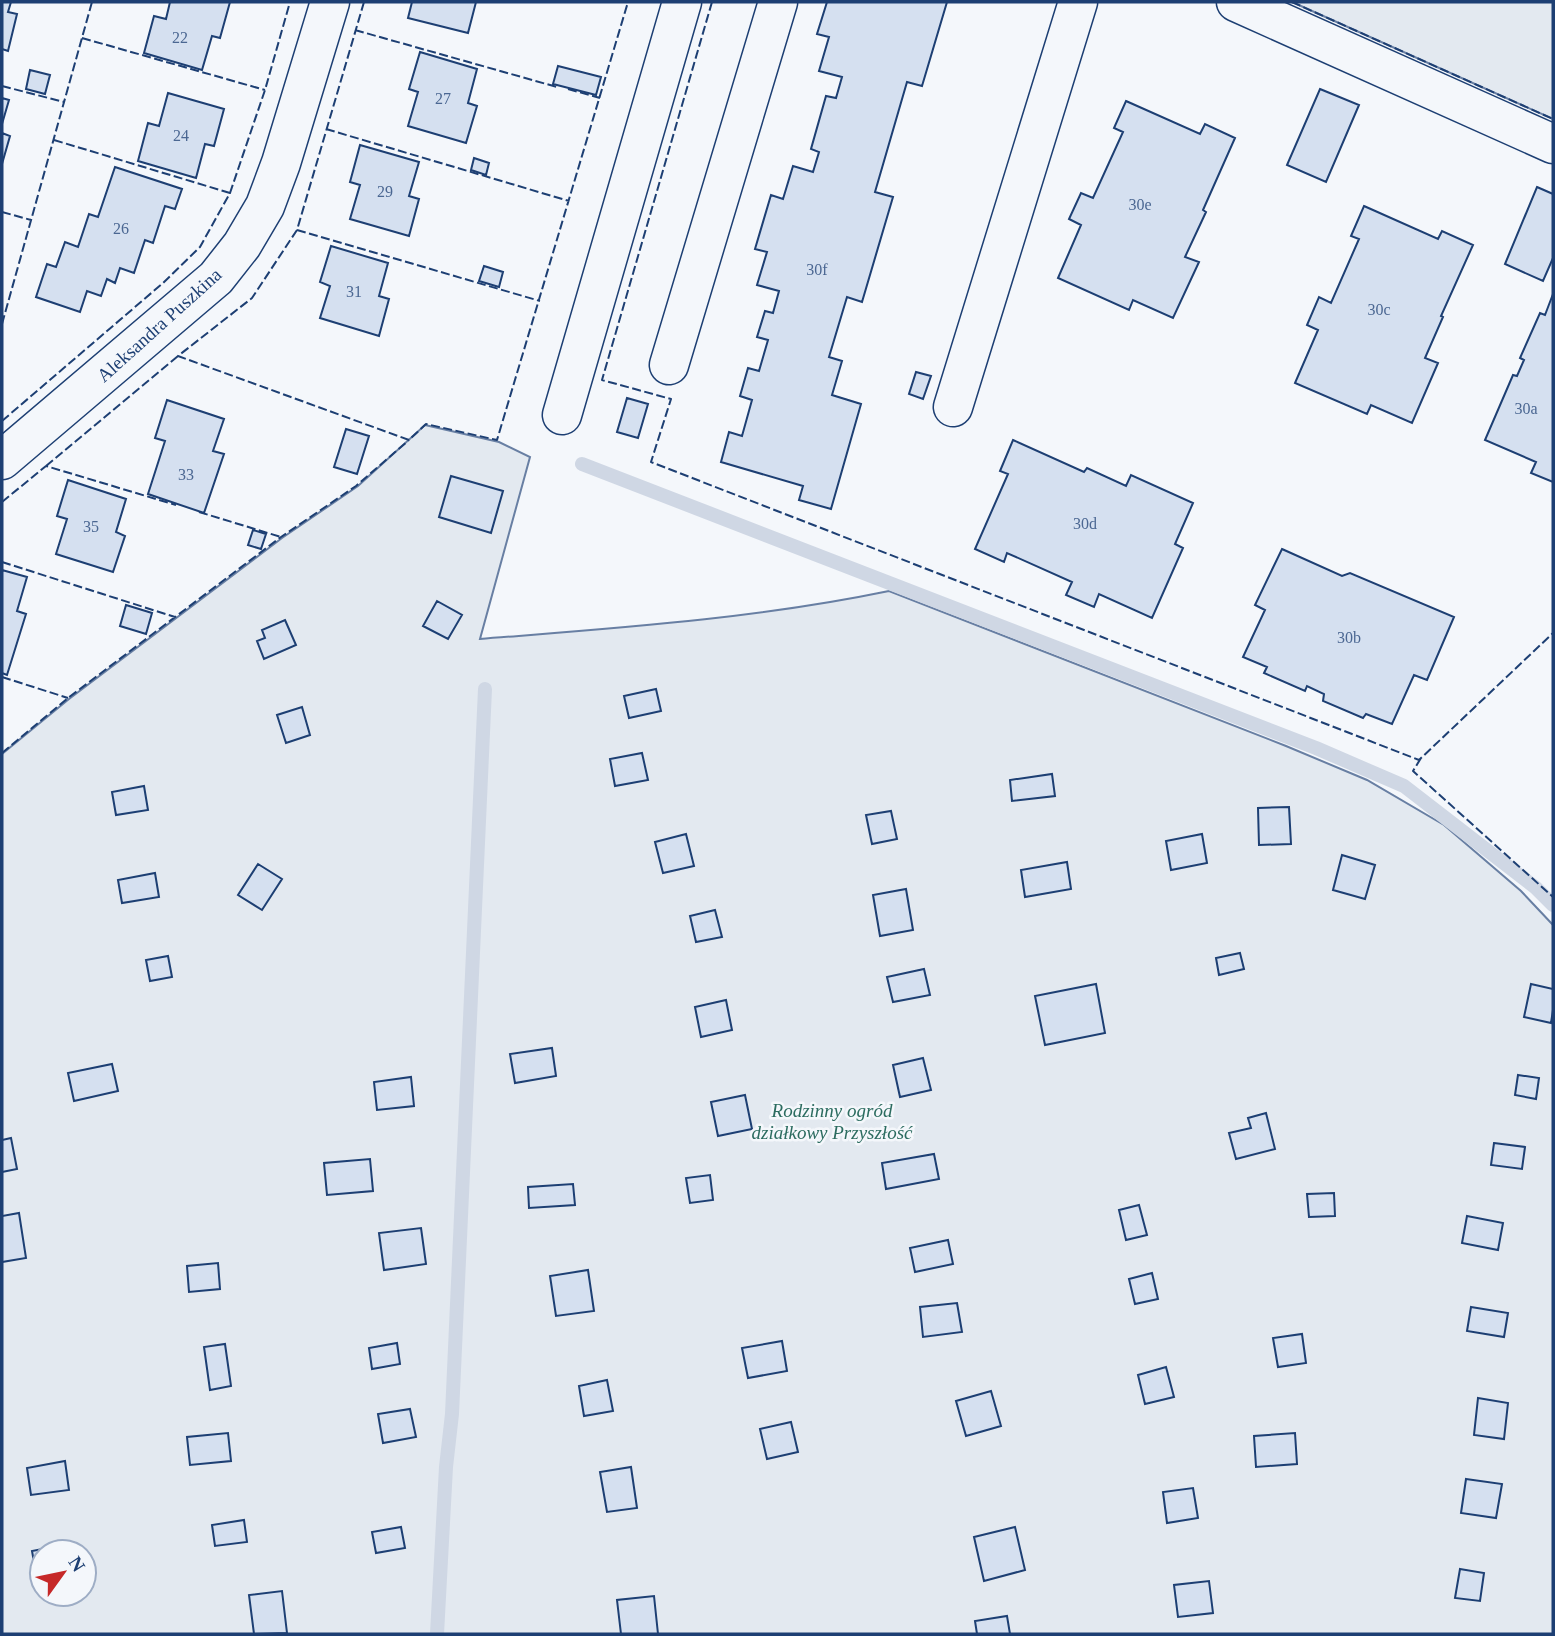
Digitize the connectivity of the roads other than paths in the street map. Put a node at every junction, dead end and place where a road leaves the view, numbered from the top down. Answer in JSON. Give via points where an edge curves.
{"nodes":[{"id":1,"x":330,"y":2,"type":"edge"},
{"id":2,"x":682,"y":2,"type":"edge"},
{"id":3,"x":778,"y":2,"type":"edge"},
{"id":4,"x":1078,"y":2,"type":"edge"},
{"id":5,"x":1236,"y":2,"type":"edge"},
{"id":6,"x":1553,"y":145,"type":"edge"},
{"id":7,"x":669,"y":365,"type":"dead end"},
{"id":8,"x":953,"y":407,"type":"dead end"},
{"id":9,"x":562,"y":415,"type":"dead end"},
{"id":10,"x":2,"y":460,"type":"edge"}],
"edges":[{"from":1,"to":10,"type":"street","name":"Aleksandra Puszkina","via":[[281,163],[265,206],[243,245],[216,278]]},
{"from":2,"to":9,"type":"street"},
{"from":3,"to":7,"type":"street"},
{"from":4,"to":8,"type":"street"},
{"from":5,"to":6,"type":"street"}]}
